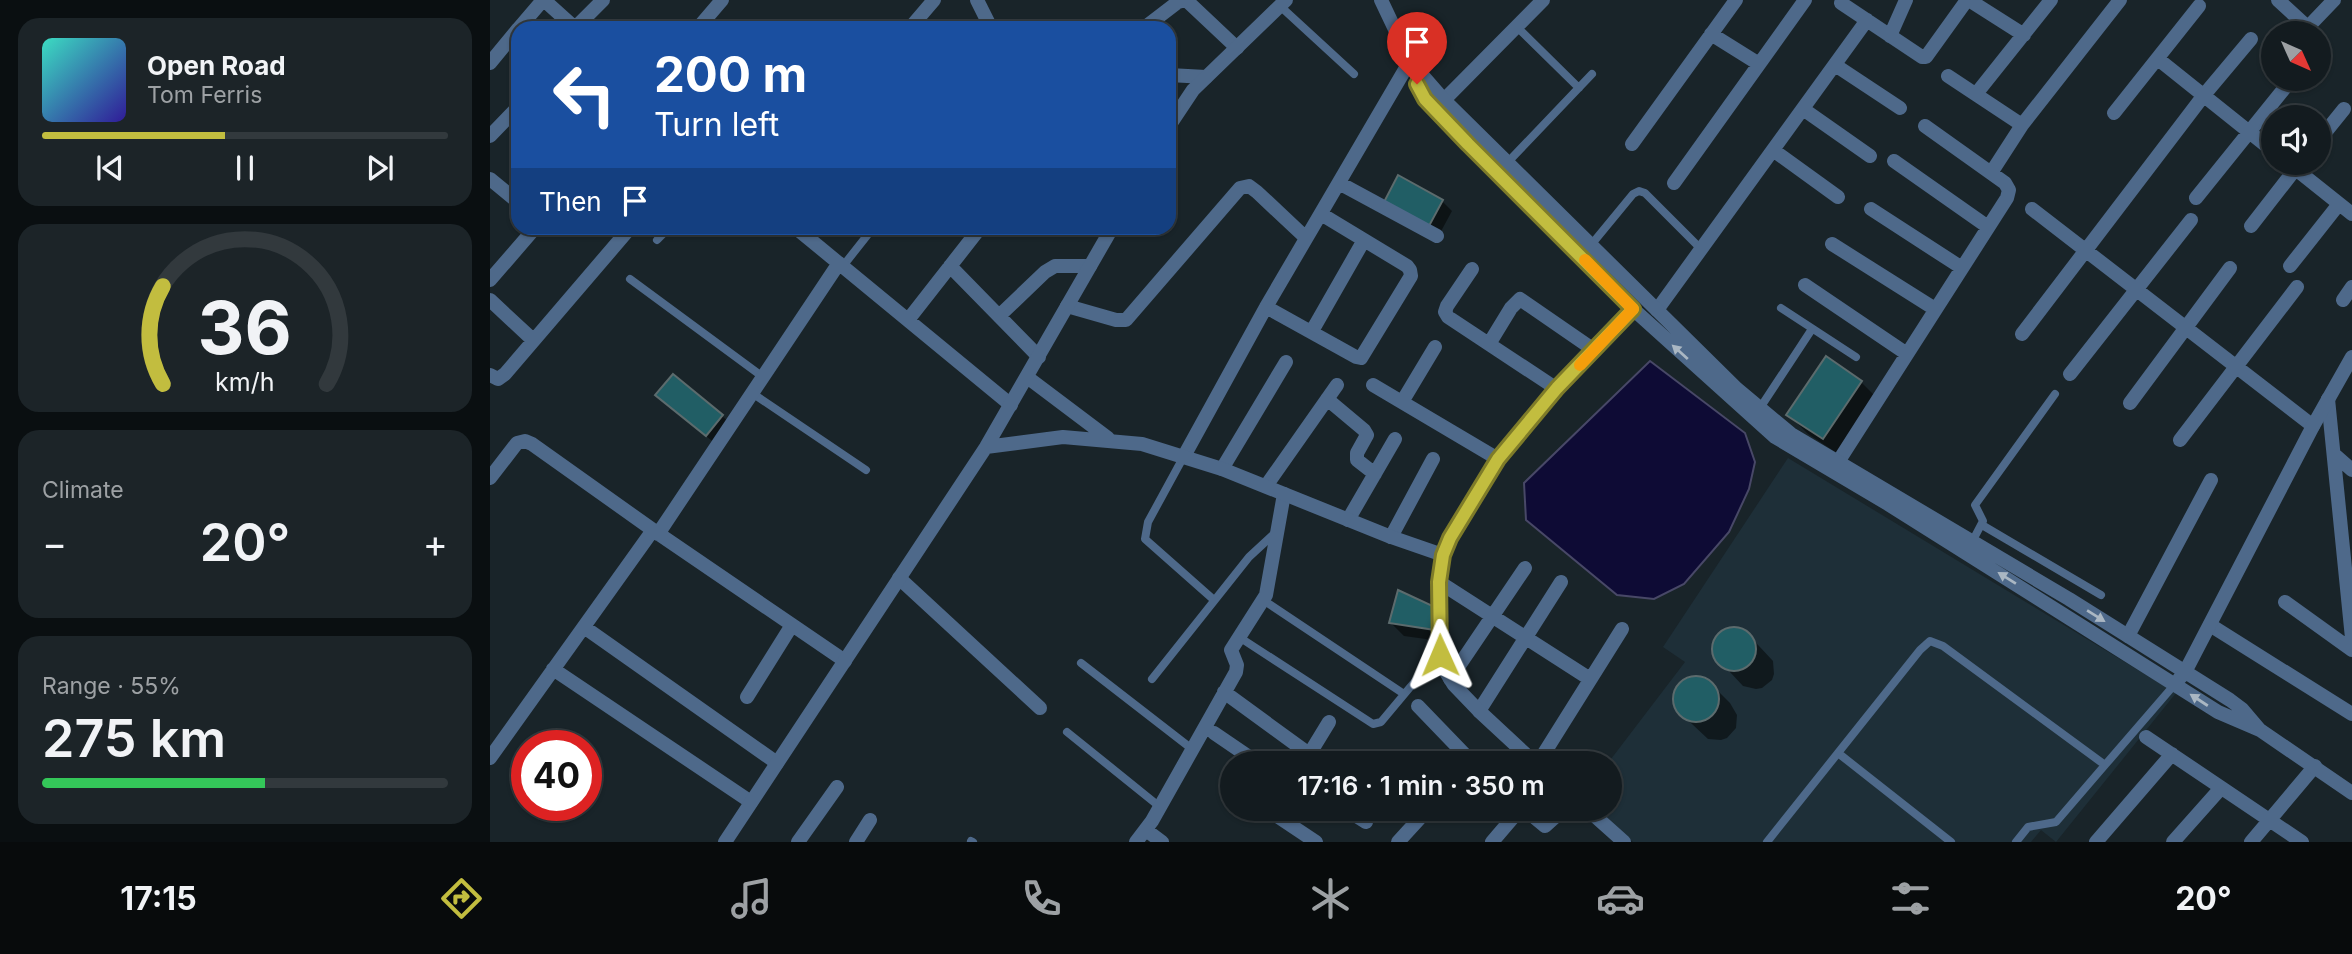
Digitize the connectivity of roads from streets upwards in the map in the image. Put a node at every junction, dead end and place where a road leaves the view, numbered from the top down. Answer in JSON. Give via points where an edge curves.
{"nodes":[{"id":1,"x":544,"y":0,"type":"edge"},
{"id":2,"x":603,"y":0,"type":"edge"},
{"id":3,"x":722,"y":0,"type":"edge"},
{"id":4,"x":976,"y":0,"type":"edge"},
{"id":5,"x":1381,"y":0,"type":"edge"},
{"id":6,"x":1543,"y":0,"type":"edge"},
{"id":7,"x":1736,"y":0,"type":"edge"},
{"id":8,"x":1805,"y":0,"type":"edge"},
{"id":9,"x":1906,"y":0,"type":"edge"},
{"id":10,"x":1968,"y":0,"type":"edge"},
{"id":11,"x":2051,"y":0,"type":"edge"},
{"id":12,"x":2120,"y":0,"type":"edge"},
{"id":13,"x":2278,"y":0,"type":"edge"},
{"id":14,"x":2334,"y":0,"type":"edge"},
{"id":15,"x":928,"y":2,"type":"edge"},
{"id":16,"x":1283,"y":3,"type":"edge"},
{"id":17,"x":1841,"y":3,"type":"dead end"},
{"id":18,"x":2199,"y":6,"type":"dead end"},
{"id":19,"x":1867,"y":20,"type":"junction"},
{"id":20,"x":526,"y":21,"type":"edge"},
{"id":21,"x":567,"y":21,"type":"edge"},
{"id":22,"x":582,"y":21,"type":"edge"},
{"id":23,"x":704,"y":21,"type":"edge"},
{"id":24,"x":915,"y":21,"type":"edge"},
{"id":25,"x":987,"y":21,"type":"edge"},
{"id":26,"x":1153,"y":21,"type":"edge"},
{"id":27,"x":1712,"y":34,"type":"junction"},
{"id":28,"x":1890,"y":36,"type":"junction"},
{"id":29,"x":2024,"y":36,"type":"junction"},
{"id":30,"x":511,"y":38,"type":"edge"},
{"id":31,"x":2250,"y":39,"type":"dead end"},
{"id":32,"x":1237,"y":48,"type":"junction"},
{"id":33,"x":2158,"y":59,"type":"junction"},
{"id":34,"x":490,"y":63,"type":"edge"},
{"id":35,"x":1835,"y":65,"type":"junction"},
{"id":36,"x":1413,"y":66,"type":"junction"},
{"id":37,"x":1758,"y":66,"type":"junction"},
{"id":38,"x":1176,"y":76,"type":"edge"},
{"id":39,"x":1948,"y":76,"type":"dead end"},
{"id":40,"x":1206,"y":78,"type":"junction"},
{"id":41,"x":2282,"y":91,"type":"edge"},
{"id":42,"x":1976,"y":93,"type":"junction"},
{"id":43,"x":2204,"y":95,"type":"junction"},
{"id":44,"x":1444,"y":100,"type":"junction"},
{"id":45,"x":1900,"y":108,"type":"dead end"},
{"id":46,"x":1803,"y":109,"type":"junction"},
{"id":47,"x":2344,"y":109,"type":"dead end"},
{"id":48,"x":2114,"y":113,"type":"dead end"},
{"id":49,"x":511,"y":114,"type":"edge"},
{"id":50,"x":1176,"y":114,"type":"edge"},
{"id":51,"x":2022,"y":125,"type":"junction"},
{"id":52,"x":2331,"y":125,"type":"edge"},
{"id":53,"x":1926,"y":126,"type":"dead end"},
{"id":54,"x":2249,"y":132,"type":"junction"},
{"id":55,"x":490,"y":136,"type":"edge"},
{"id":56,"x":2261,"y":142,"type":"edge"},
{"id":57,"x":1632,"y":144,"type":"dead end"},
{"id":58,"x":1773,"y":150,"type":"junction"},
{"id":59,"x":1870,"y":156,"type":"dead end"},
{"id":60,"x":1894,"y":161,"type":"dead end"},
{"id":61,"x":1991,"y":173,"type":"junction"},
{"id":62,"x":2287,"y":175,"type":"edge"},
{"id":63,"x":2307,"y":175,"type":"edge"},
{"id":64,"x":490,"y":179,"type":"edge"},
{"id":65,"x":1339,"y":183,"type":"junction"},
{"id":66,"x":1674,"y":183,"type":"dead end"},
{"id":67,"x":511,"y":196,"type":"edge"},
{"id":68,"x":1838,"y":197,"type":"dead end"},
{"id":69,"x":2196,"y":198,"type":"dead end"},
{"id":70,"x":2347,"y":205,"type":"edge"},
{"id":71,"x":1871,"y":209,"type":"dead end"},
{"id":72,"x":2032,"y":209,"type":"dead end"},
{"id":73,"x":1321,"y":214,"type":"junction"},
{"id":74,"x":2191,"y":220,"type":"dead end"},
{"id":75,"x":2251,"y":226,"type":"dead end"},
{"id":76,"x":1988,"y":227,"type":"junction"},
{"id":77,"x":529,"y":235,"type":"edge"},
{"id":78,"x":624,"y":235,"type":"edge"},
{"id":79,"x":805,"y":235,"type":"edge"},
{"id":80,"x":974,"y":235,"type":"edge"},
{"id":81,"x":1108,"y":235,"type":"edge"},
{"id":82,"x":1437,"y":236,"type":"dead end"},
{"id":83,"x":1306,"y":238,"type":"junction"},
{"id":84,"x":1364,"y":240,"type":"junction"},
{"id":85,"x":1832,"y":244,"type":"dead end"},
{"id":86,"x":2086,"y":251,"type":"junction"},
{"id":87,"x":841,"y":265,"type":"junction"},
{"id":88,"x":950,"y":266,"type":"junction"},
{"id":89,"x":1090,"y":266,"type":"junction"},
{"id":90,"x":2290,"y":266,"type":"dead end"},
{"id":91,"x":1962,"y":268,"type":"junction"},
{"id":92,"x":2230,"y":268,"type":"dead end"},
{"id":93,"x":1472,"y":269,"type":"dead end"},
{"id":94,"x":490,"y":280,"type":"edge"},
{"id":95,"x":1805,"y":285,"type":"dead end"},
{"id":96,"x":2297,"y":287,"type":"dead end"},
{"id":97,"x":2352,"y":287,"type":"edge"},
{"id":98,"x":2137,"y":291,"type":"junction"},
{"id":99,"x":2343,"y":299,"type":"dead end"},
{"id":100,"x":490,"y":300,"type":"edge"},
{"id":101,"x":1068,"y":306,"type":"junction"},
{"id":102,"x":1266,"y":307,"type":"junction"},
{"id":103,"x":1633,"y":309,"type":"junction"},
{"id":104,"x":1936,"y":309,"type":"junction"},
{"id":105,"x":1657,"y":310,"type":"junction"},
{"id":106,"x":999,"y":316,"type":"junction"},
{"id":107,"x":908,"y":320,"type":"junction"},
{"id":108,"x":2186,"y":329,"type":"junction"},
{"id":109,"x":1312,"y":331,"type":"junction"},
{"id":110,"x":2022,"y":334,"type":"dead end"},
{"id":111,"x":533,"y":340,"type":"junction"},
{"id":112,"x":1489,"y":344,"type":"junction"},
{"id":113,"x":1435,"y":347,"type":"dead end"},
{"id":114,"x":1594,"y":350,"type":"junction"},
{"id":115,"x":1907,"y":354,"type":"junction"},
{"id":116,"x":1039,"y":357,"type":"junction"},
{"id":117,"x":1286,"y":362,"type":"dead end"},
{"id":118,"x":2236,"y":367,"type":"junction"},
{"id":119,"x":2349,"y":368,"type":"edge"},
{"id":120,"x":2070,"y":374,"type":"dead end"},
{"id":121,"x":490,"y":375,"type":"edge"},
{"id":122,"x":1027,"y":377,"type":"junction"},
{"id":123,"x":1337,"y":385,"type":"dead end"},
{"id":124,"x":1373,"y":385,"type":"dead end"},
{"id":125,"x":1557,"y":388,"type":"junction"},
{"id":126,"x":1327,"y":399,"type":"junction"},
{"id":127,"x":2328,"y":399,"type":"junction"},
{"id":128,"x":1402,"y":402,"type":"junction"},
{"id":129,"x":2130,"y":403,"type":"dead end"},
{"id":130,"x":1011,"y":405,"type":"junction"},
{"id":131,"x":2313,"y":426,"type":"junction"},
{"id":132,"x":1110,"y":439,"type":"junction"},
{"id":133,"x":1395,"y":439,"type":"dead end"},
{"id":134,"x":2180,"y":440,"type":"dead end"},
{"id":135,"x":986,"y":447,"type":"junction"},
{"id":136,"x":2336,"y":456,"type":"junction"},
{"id":137,"x":1184,"y":457,"type":"junction"},
{"id":138,"x":1433,"y":459,"type":"dead end"},
{"id":139,"x":1498,"y":459,"type":"junction"},
{"id":140,"x":1838,"y":462,"type":"junction"},
{"id":141,"x":1222,"y":469,"type":"junction"},
{"id":142,"x":2352,"y":470,"type":"edge"},
{"id":143,"x":1375,"y":474,"type":"junction"},
{"id":144,"x":490,"y":478,"type":"edge"},
{"id":145,"x":2211,"y":480,"type":"dead end"},
{"id":146,"x":1266,"y":486,"type":"junction"},
{"id":147,"x":1284,"y":494,"type":"junction"},
{"id":148,"x":1348,"y":520,"type":"junction"},
{"id":149,"x":655,"y":532,"type":"junction"},
{"id":150,"x":1391,"y":537,"type":"junction"},
{"id":151,"x":1443,"y":555,"type":"junction"},
{"id":152,"x":1525,"y":568,"type":"dead end"},
{"id":153,"x":899,"y":578,"type":"junction"},
{"id":154,"x":1439,"y":582,"type":"junction"},
{"id":155,"x":1561,"y":582,"type":"dead end"},
{"id":156,"x":2285,"y":603,"type":"dead end"},
{"id":157,"x":1493,"y":616,"type":"junction"},
{"id":158,"x":792,"y":625,"type":"junction"},
{"id":159,"x":2210,"y":625,"type":"junction"},
{"id":160,"x":584,"y":626,"type":"junction"},
{"id":161,"x":1622,"y":629,"type":"dead end"},
{"id":162,"x":2352,"y":635,"type":"edge"},
{"id":163,"x":2129,"y":636,"type":"junction"},
{"id":164,"x":1527,"y":638,"type":"junction"},
{"id":165,"x":2352,"y":650,"type":"edge"},
{"id":166,"x":845,"y":661,"type":"junction"},
{"id":167,"x":553,"y":669,"type":"junction"},
{"id":168,"x":2185,"y":672,"type":"junction"},
{"id":169,"x":1590,"y":679,"type":"junction"},
{"id":170,"x":1450,"y":680,"type":"junction"},
{"id":171,"x":2175,"y":684,"type":"junction"},
{"id":172,"x":1224,"y":692,"type":"junction"},
{"id":173,"x":747,"y":697,"type":"dead end"},
{"id":174,"x":1418,"y":706,"type":"dead end"},
{"id":175,"x":1040,"y":708,"type":"dead end"},
{"id":176,"x":1479,"y":711,"type":"junction"},
{"id":177,"x":2352,"y":714,"type":"edge"},
{"id":178,"x":1329,"y":722,"type":"dead end"},
{"id":179,"x":2260,"y":730,"type":"junction"},
{"id":180,"x":1214,"y":733,"type":"dead end"},
{"id":181,"x":2146,"y":737,"type":"dead end"},
{"id":182,"x":1240,"y":751,"type":"edge"},
{"id":183,"x":1296,"y":751,"type":"edge"},
{"id":184,"x":1311,"y":751,"type":"edge"},
{"id":185,"x":1462,"y":751,"type":"edge"},
{"id":186,"x":1523,"y":751,"type":"edge"},
{"id":187,"x":1544,"y":751,"type":"edge"},
{"id":188,"x":2172,"y":754,"type":"junction"},
{"id":189,"x":490,"y":758,"type":"edge"},
{"id":190,"x":777,"y":763,"type":"junction"},
{"id":191,"x":2315,"y":766,"type":"junction"},
{"id":192,"x":836,"y":787,"type":"dead end"},
{"id":193,"x":2221,"y":788,"type":"junction"},
{"id":194,"x":2352,"y":793,"type":"edge"},
{"id":195,"x":751,"y":802,"type":"junction"},
{"id":196,"x":870,"y":820,"type":"dead end"},
{"id":197,"x":1284,"y":821,"type":"edge"},
{"id":198,"x":1417,"y":821,"type":"edge"},
{"id":199,"x":1511,"y":821,"type":"edge"},
{"id":200,"x":1599,"y":821,"type":"edge"},
{"id":201,"x":2269,"y":821,"type":"junction"},
{"id":202,"x":1146,"y":830,"type":"junction"},
{"id":203,"x":1617,"y":840,"type":"edge"},
{"id":204,"x":725,"y":842,"type":"edge"},
{"id":205,"x":798,"y":842,"type":"edge"},
{"id":206,"x":856,"y":842,"type":"edge"},
{"id":207,"x":1136,"y":842,"type":"edge"},
{"id":208,"x":1162,"y":842,"type":"edge"},
{"id":209,"x":1316,"y":842,"type":"edge"},
{"id":210,"x":1398,"y":842,"type":"edge"},
{"id":211,"x":1492,"y":842,"type":"edge"},
{"id":212,"x":2096,"y":842,"type":"edge"},
{"id":213,"x":2172,"y":842,"type":"edge"},
{"id":214,"x":2251,"y":842,"type":"edge"},
{"id":215,"x":2302,"y":842,"type":"edge"}],
"edges":[{"from":1,"to":20,"type":"street"},
{"from":1,"to":21,"type":"street"},
{"from":2,"to":22,"type":"street"},
{"from":3,"to":23,"type":"street"},
{"from":4,"to":25,"type":"street"},
{"from":5,"to":36,"type":"street"},
{"from":6,"to":44,"type":"street"},
{"from":7,"to":27,"type":"street"},
{"from":8,"to":37,"type":"street"},
{"from":9,"to":28,"type":"street"},
{"from":10,"to":28,"type":"street","via":[[1926,57]]},
{"from":10,"to":29,"type":"street"},
{"from":11,"to":29,"type":"street"},
{"from":12,"to":51,"type":"street"},
{"from":13,"to":14,"type":"street","via":[[2307,25]]},
{"from":15,"to":24,"type":"street"},
{"from":16,"to":32,"type":"street"},
{"from":17,"to":19,"type":"street"},
{"from":18,"to":33,"type":"street"},
{"from":19,"to":28,"type":"street"},
{"from":19,"to":35,"type":"street"},
{"from":26,"to":32,"type":"street","via":[[1186,0]]},
{"from":27,"to":37,"type":"street"},
{"from":27,"to":57,"type":"street"},
{"from":29,"to":42,"type":"street"},
{"from":30,"to":34,"type":"street"},
{"from":31,"to":43,"type":"street"},
{"from":32,"to":40,"type":"street"},
{"from":33,"to":43,"type":"street"},
{"from":33,"to":48,"type":"street"},
{"from":35,"to":45,"type":"street"},
{"from":35,"to":46,"type":"street"},
{"from":36,"to":44,"type":"street"},
{"from":36,"to":65,"type":"street"},
{"from":36,"to":103,"type":"street","via":[[1425,99]]},
{"from":37,"to":66,"type":"street"},
{"from":38,"to":40,"type":"street"},
{"from":39,"to":42,"type":"street"},
{"from":40,"to":50,"type":"street"},
{"from":41,"to":54,"type":"street"},
{"from":42,"to":51,"type":"street"},
{"from":43,"to":54,"type":"street"},
{"from":43,"to":86,"type":"street"},
{"from":44,"to":105,"type":"street"},
{"from":46,"to":58,"type":"street"},
{"from":46,"to":59,"type":"street"},
{"from":47,"to":52,"type":"street"},
{"from":49,"to":55,"type":"street"},
{"from":51,"to":61,"type":"street"},
{"from":53,"to":61,"type":"street"},
{"from":54,"to":56,"type":"street"},
{"from":54,"to":69,"type":"street"},
{"from":58,"to":68,"type":"street"},
{"from":58,"to":105,"type":"street"},
{"from":60,"to":76,"type":"street"},
{"from":61,"to":76,"type":"street","via":[[2009,190]]},
{"from":62,"to":75,"type":"street"},
{"from":63,"to":70,"type":"street"},
{"from":64,"to":67,"type":"street"},
{"from":65,"to":73,"type":"street"},
{"from":65,"to":82,"type":"street"},
{"from":70,"to":90,"type":"street"},
{"from":71,"to":91,"type":"street"},
{"from":72,"to":86,"type":"street"},
{"from":73,"to":83,"type":"street"},
{"from":73,"to":84,"type":"street"},
{"from":74,"to":98,"type":"street"},
{"from":76,"to":91,"type":"street"},
{"from":77,"to":94,"type":"street"},
{"from":78,"to":111,"type":"street"},
{"from":79,"to":87,"type":"street"},
{"from":80,"to":88,"type":"street"},
{"from":81,"to":89,"type":"street"},
{"from":83,"to":101,"type":"street","via":[[1249,187],[1240,188],[1126,320]]},
{"from":83,"to":102,"type":"street"},
{"from":84,"to":109,"type":"street"},
{"from":84,"to":109,"type":"street","via":[[1407,266],[1411,276],[1361,358]]},
{"from":85,"to":104,"type":"street"},
{"from":86,"to":98,"type":"street"},
{"from":86,"to":110,"type":"street"},
{"from":87,"to":107,"type":"street"},
{"from":87,"to":149,"type":"street"},
{"from":88,"to":106,"type":"street"},
{"from":88,"to":107,"type":"street"},
{"from":89,"to":101,"type":"street"},
{"from":89,"to":106,"type":"street","via":[[1055,266]]},
{"from":91,"to":104,"type":"street"},
{"from":92,"to":108,"type":"street"},
{"from":93,"to":112,"type":"street","via":[[1445,312]]},
{"from":95,"to":115,"type":"street"},
{"from":96,"to":118,"type":"street"},
{"from":97,"to":99,"type":"street"},
{"from":98,"to":108,"type":"street"},
{"from":98,"to":120,"type":"street"},
{"from":100,"to":111,"type":"street"},
{"from":101,"to":116,"type":"street"},
{"from":102,"to":109,"type":"street"},
{"from":102,"to":137,"type":"street"},
{"from":103,"to":114,"type":"street"},
{"from":171,"to":103,"type":"street","one_way":true,"via":[[1775,437]]},
{"from":104,"to":115,"type":"street"},
{"from":105,"to":140,"type":"street","via":[[1760,408],[1791,434]]},
{"from":106,"to":116,"type":"street"},
{"from":107,"to":130,"type":"street"},
{"from":108,"to":118,"type":"street"},
{"from":108,"to":129,"type":"street"},
{"from":111,"to":121,"type":"street","via":[[506,373],[498,379]]},
{"from":112,"to":114,"type":"street","via":[[1520,299]]},
{"from":112,"to":125,"type":"street"},
{"from":113,"to":128,"type":"street"},
{"from":114,"to":125,"type":"street"},
{"from":115,"to":140,"type":"street"},
{"from":116,"to":122,"type":"street"},
{"from":117,"to":141,"type":"street"},
{"from":118,"to":131,"type":"street"},
{"from":118,"to":134,"type":"street"},
{"from":119,"to":127,"type":"street"},
{"from":122,"to":130,"type":"street"},
{"from":122,"to":132,"type":"street"},
{"from":123,"to":126,"type":"street"},
{"from":124,"to":128,"type":"street"},
{"from":125,"to":139,"type":"street"},
{"from":126,"to":143,"type":"street","via":[[1364,430],[1367,435],[1357,460]]},
{"from":126,"to":146,"type":"street"},
{"from":127,"to":131,"type":"street"},
{"from":127,"to":136,"type":"street"},
{"from":128,"to":139,"type":"street"},
{"from":130,"to":135,"type":"street"},
{"from":131,"to":159,"type":"street"},
{"from":132,"to":135,"type":"street","via":[[1063,437]]},
{"from":132,"to":137,"type":"street"},
{"from":133,"to":143,"type":"street"},
{"from":135,"to":153,"type":"street"},
{"from":136,"to":142,"type":"street"},
{"from":136,"to":162,"type":"street"},
{"from":137,"to":141,"type":"street"},
{"from":138,"to":150,"type":"street"},
{"from":139,"to":151,"type":"street"},
{"from":140,"to":163,"type":"street","one_way":true},
{"from":141,"to":146,"type":"street"},
{"from":143,"to":148,"type":"street"},
{"from":144,"to":149,"type":"street","via":[[517,443],[525,441]]},
{"from":145,"to":163,"type":"street"},
{"from":146,"to":147,"type":"street"},
{"from":147,"to":148,"type":"street"},
{"from":147,"to":172,"type":"street","via":[[1268,584],[1231,650],[1236,672]]},
{"from":148,"to":150,"type":"street"},
{"from":149,"to":158,"type":"street"},
{"from":149,"to":160,"type":"street"},
{"from":150,"to":151,"type":"street"},
{"from":151,"to":154,"type":"street"},
{"from":152,"to":157,"type":"street"},
{"from":153,"to":166,"type":"street"},
{"from":153,"to":175,"type":"street"},
{"from":154,"to":157,"type":"street"},
{"from":154,"to":170,"type":"street","via":[[1440,655]]},
{"from":155,"to":164,"type":"street"},
{"from":156,"to":165,"type":"street"},
{"from":157,"to":164,"type":"street"},
{"from":157,"to":170,"type":"street"},
{"from":158,"to":166,"type":"street"},
{"from":158,"to":173,"type":"street"},
{"from":159,"to":168,"type":"street"},
{"from":159,"to":177,"type":"street"},
{"from":160,"to":167,"type":"street"},
{"from":160,"to":190,"type":"street"},
{"from":161,"to":169,"type":"street"},
{"from":163,"to":168,"type":"street"},
{"from":164,"to":169,"type":"street"},
{"from":164,"to":176,"type":"street"},
{"from":166,"to":190,"type":"street"},
{"from":167,"to":189,"type":"street"},
{"from":167,"to":195,"type":"street"},
{"from":168,"to":171,"type":"street"},
{"from":168,"to":179,"type":"street","via":[[2242,709]]},
{"from":169,"to":187,"type":"street"},
{"from":170,"to":176,"type":"street"},
{"from":179,"to":171,"type":"street","one_way":true,"via":[[2218,712]]},
{"from":172,"to":183,"type":"street"},
{"from":172,"to":202,"type":"street"},
{"from":174,"to":185,"type":"street"},
{"from":176,"to":186,"type":"street"},
{"from":178,"to":184,"type":"street"},
{"from":179,"to":191,"type":"street"},
{"from":180,"to":182,"type":"street"},
{"from":181,"to":188,"type":"street"},
{"from":188,"to":193,"type":"street"},
{"from":188,"to":212,"type":"street"},
{"from":190,"to":195,"type":"street"},
{"from":191,"to":194,"type":"street"},
{"from":191,"to":201,"type":"street"},
{"from":192,"to":205,"type":"street"},
{"from":193,"to":201,"type":"street"},
{"from":193,"to":213,"type":"street"},
{"from":195,"to":204,"type":"street"},
{"from":196,"to":206,"type":"street"},
{"from":197,"to":209,"type":"street"},
{"from":198,"to":210,"type":"street"},
{"from":199,"to":211,"type":"street"},
{"from":200,"to":203,"type":"street"},
{"from":201,"to":214,"type":"street"},
{"from":201,"to":215,"type":"street"},
{"from":202,"to":207,"type":"street"},
{"from":202,"to":208,"type":"street"}]}
